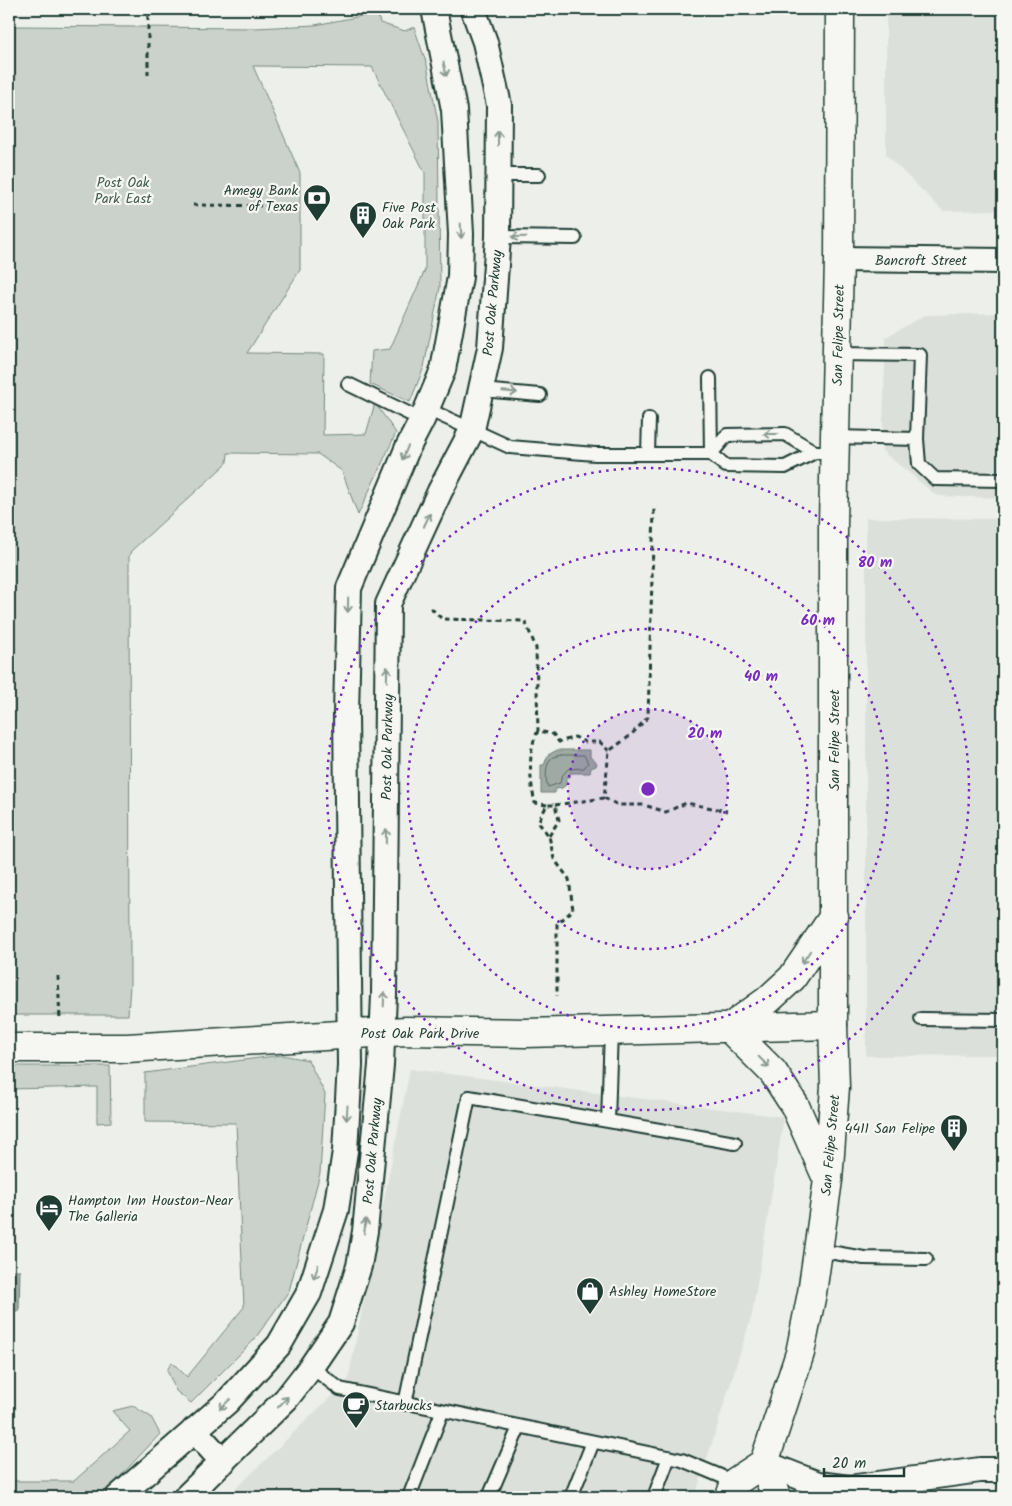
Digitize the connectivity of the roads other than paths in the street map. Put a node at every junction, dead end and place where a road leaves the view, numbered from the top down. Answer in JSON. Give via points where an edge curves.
{"nodes":[{"id":1,"x":434,"y":9,"type":"edge"},
{"id":2,"x":473,"y":9,"type":"edge"},
{"id":3,"x":840,"y":9,"type":"edge"},
{"id":4,"x":498,"y":175,"type":"junction"},
{"id":5,"x":539,"y":175,"type":"dead end"},
{"id":6,"x":498,"y":237,"type":"junction"},
{"id":7,"x":575,"y":238,"type":"dead end"},
{"id":8,"x":839,"y":259,"type":"junction"},
{"id":9,"x":1003,"y":261,"type":"edge"},
{"id":10,"x":837,"y":354,"type":"junction"},
{"id":11,"x":710,"y":378,"type":"dead end"},
{"id":12,"x":348,"y":384,"type":"dead end"},
{"id":13,"x":481,"y":390,"type":"junction"},
{"id":14,"x":540,"y":395,"type":"dead end"},
{"id":15,"x":425,"y":415,"type":"junction"},
{"id":16,"x":649,"y":419,"type":"dead end"},
{"id":17,"x":472,"y":430,"type":"junction"},
{"id":18,"x":917,"y":440,"type":"junction"},
{"id":19,"x":829,"y":447,"type":"junction"},
{"id":20,"x":648,"y":454,"type":"junction"},
{"id":21,"x":711,"y":454,"type":"junction"},
{"id":22,"x":1003,"y":480,"type":"edge"},
{"id":23,"x":834,"y":916,"type":"junction"},
{"id":24,"x":921,"y":1020,"type":"dead end"},
{"id":25,"x":1003,"y":1020,"type":"edge"},
{"id":26,"x":833,"y":1025,"type":"junction"},
{"id":27,"x":730,"y":1028,"type":"junction"},
{"id":28,"x":611,"y":1030,"type":"junction"},
{"id":29,"x":351,"y":1033,"type":"junction"},
{"id":30,"x":382,"y":1033,"type":"junction"},
{"id":31,"x":9,"y":1048,"type":"edge"},
{"id":32,"x":608,"y":1121,"type":"junction"},
{"id":33,"x":736,"y":1143,"type":"dead end"},
{"id":34,"x":828,"y":1180,"type":"junction"},
{"id":35,"x":818,"y":1250,"type":"junction"},
{"id":36,"x":926,"y":1259,"type":"dead end"},
{"id":37,"x":311,"y":1367,"type":"junction"},
{"id":38,"x":405,"y":1404,"type":"junction"},
{"id":39,"x":442,"y":1412,"type":"junction"},
{"id":40,"x":519,"y":1427,"type":"junction"},
{"id":41,"x":194,"y":1430,"type":"junction"},
{"id":42,"x":593,"y":1442,"type":"junction"},
{"id":43,"x":669,"y":1457,"type":"junction"},
{"id":44,"x":223,"y":1462,"type":"junction"},
{"id":45,"x":764,"y":1463,"type":"junction"},
{"id":46,"x":1003,"y":1470,"type":"edge"},
{"id":47,"x":732,"y":1490,"type":"edge"},
{"id":48,"x":849,"y":1493,"type":"edge"},
{"id":49,"x":118,"y":1497,"type":"edge"},
{"id":50,"x":186,"y":1497,"type":"edge"},
{"id":51,"x":409,"y":1497,"type":"edge"},
{"id":52,"x":489,"y":1497,"type":"edge"},
{"id":53,"x":571,"y":1497,"type":"edge"},
{"id":54,"x":654,"y":1497,"type":"edge"},
{"id":55,"x":776,"y":1497,"type":"edge"}],
"edges":[{"from":1,"to":15,"type":"street","name":"Post Oak Parkway","one_way":true,"via":[[454,110],[461,234],[460,277],[443,370]]},
{"from":4,"to":2,"type":"street","name":"Post Oak Parkway","one_way":true,"via":[[499,105],[486,42]]},
{"from":3,"to":8,"type":"main road","name":"San Felipe Street"},
{"from":4,"to":5,"type":"lane"},
{"from":4,"to":6,"type":"street","name":"Post Oak Parkway"},
{"from":7,"to":6,"type":"lane","one_way":true},
{"from":6,"to":13,"type":"street","name":"Post Oak Parkway","via":[[490,348]]},
{"from":8,"to":9,"type":"street","name":"Bancroft Street"},
{"from":8,"to":10,"type":"main road","name":"San Felipe Street"},
{"from":10,"to":18,"type":"lane","via":[[920,355]]},
{"from":10,"to":19,"type":"main road","name":"San Felipe Street"},
{"from":11,"to":21,"type":"lane"},
{"from":12,"to":15,"type":"lane"},
{"from":13,"to":14,"type":"lane","one_way":true},
{"from":13,"to":17,"type":"street","name":"Post Oak Parkway"},
{"from":15,"to":17,"type":"lane"},
{"from":15,"to":29,"type":"street","name":"Post Oak Parkway","one_way":true,"via":[[408,447],[349,588],[346,714]]},
{"from":16,"to":20,"type":"lane"},
{"from":17,"to":20,"type":"lane","via":[[510,447],[595,454]]},
{"from":30,"to":17,"type":"street","name":"Post Oak Parkway","one_way":true,"via":[[388,604]]},
{"from":18,"to":19,"type":"lane"},
{"from":18,"to":22,"type":"lane","via":[[919,464],[935,479]]},
{"from":19,"to":21,"type":"lane","via":[[785,467],[726,466]]},
{"from":19,"to":21,"type":"lane","one_way":true,"via":[[785,434],[727,435]]},
{"from":19,"to":23,"type":"main road","name":"San Felipe Street"},
{"from":20,"to":21,"type":"lane"},
{"from":23,"to":26,"type":"main road","name":"San Felipe Street"},
{"from":23,"to":27,"type":"main road","one_way":true,"via":[[792,978]]},
{"from":24,"to":25,"type":"lane"},
{"from":26,"to":27,"type":"main road","name":"Post Oak Park Drive"},
{"from":26,"to":34,"type":"main road","name":"San Felipe Street","via":[[835,1087]]},
{"from":27,"to":28,"type":"main road","name":"Post Oak Park Drive"},
{"from":27,"to":34,"type":"main road","one_way":true,"via":[[773,1072],[795,1106]]},
{"from":28,"to":30,"type":"main road","name":"Post Oak Park Drive"},
{"from":28,"to":32,"type":"lane"},
{"from":29,"to":30,"type":"main road","name":"Post Oak Park Drive"},
{"from":29,"to":31,"type":"main road","name":"Post Oak Park Drive","via":[[146,1047]]},
{"from":29,"to":41,"type":"street","name":"Post Oak Parkway","one_way":true,"via":[[345,1151],[336,1210],[309,1293],[279,1346],[227,1402]]},
{"from":37,"to":30,"type":"street","name":"Post Oak Parkway","one_way":true,"via":[[341,1322],[359,1266],[365,1232]]},
{"from":32,"to":33,"type":"lane"},
{"from":32,"to":38,"type":"lane","via":[[469,1097]]},
{"from":34,"to":35,"type":"main road","name":"San Felipe Street"},
{"from":35,"to":36,"type":"lane","via":[[864,1258]]},
{"from":35,"to":45,"type":"main road","name":"San Felipe Street","via":[[800,1353]]},
{"from":37,"to":38,"type":"lane","via":[[340,1389]]},
{"from":44,"to":37,"type":"street","name":"Post Oak Parkway","one_way":true,"via":[[286,1399]]},
{"from":38,"to":39,"type":"lane"},
{"from":39,"to":40,"type":"lane"},
{"from":39,"to":51,"type":"lane"},
{"from":40,"to":42,"type":"lane"},
{"from":40,"to":52,"type":"lane"},
{"from":41,"to":44,"type":"street"},
{"from":41,"to":49,"type":"street","name":"Post Oak Parkway"},
{"from":42,"to":43,"type":"lane"},
{"from":42,"to":53,"type":"lane"},
{"from":43,"to":47,"type":"lane","via":[[682,1460]]},
{"from":43,"to":54,"type":"lane"},
{"from":44,"to":50,"type":"street","name":"Post Oak Parkway"},
{"from":45,"to":47,"type":"main road"},
{"from":45,"to":48,"type":"street"},
{"from":45,"to":55,"type":"main road"},
{"from":46,"to":48,"type":"street","via":[[980,1470]]}]}
